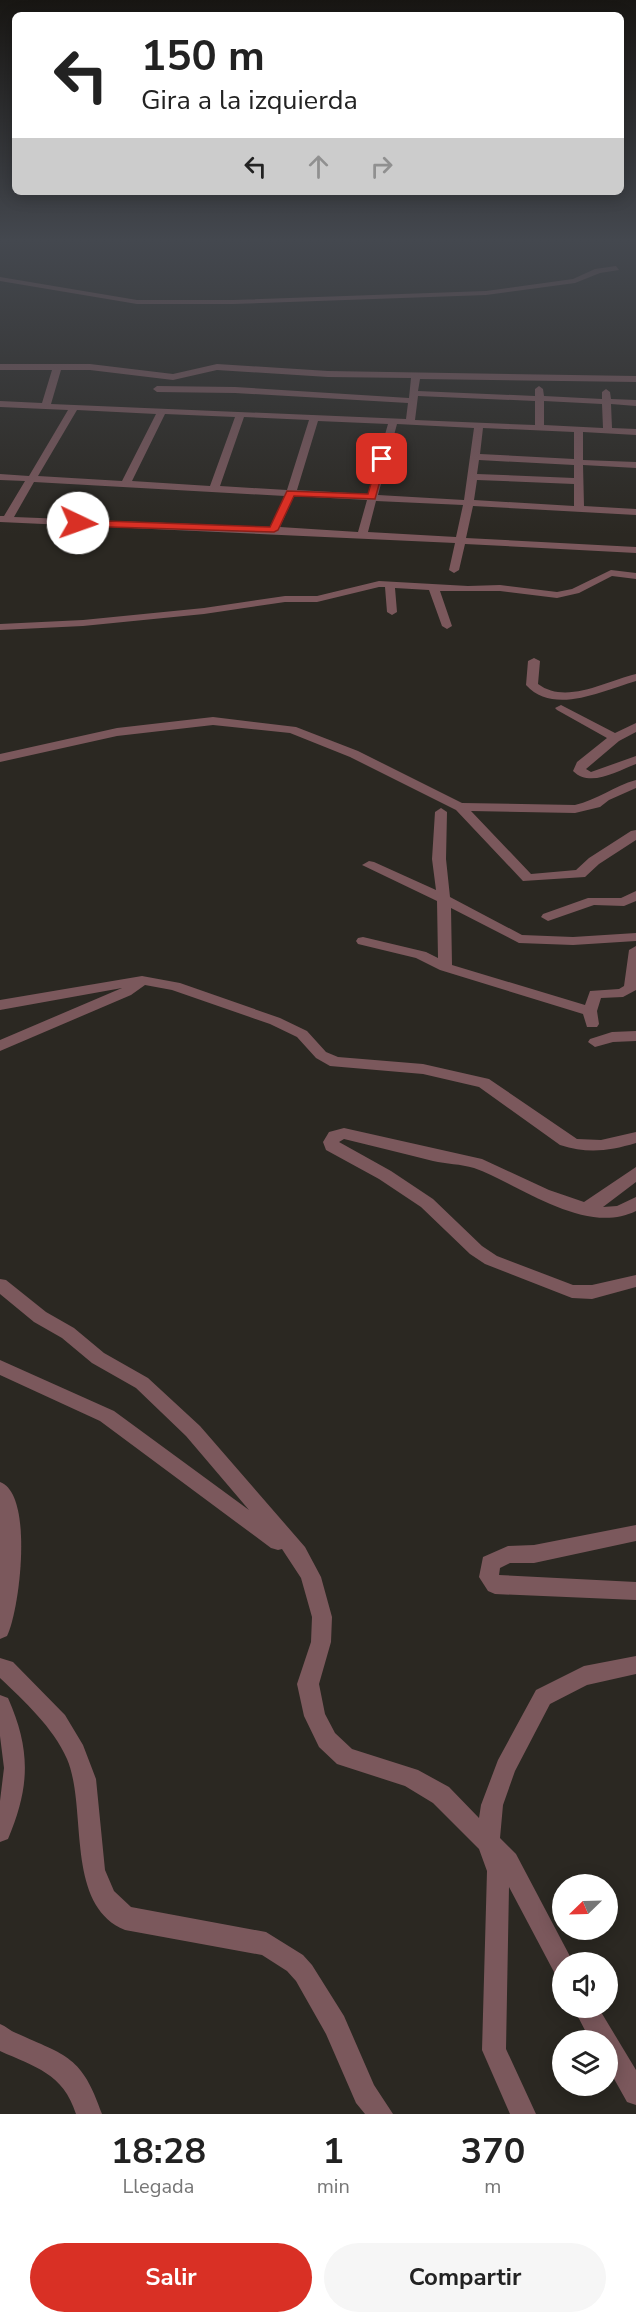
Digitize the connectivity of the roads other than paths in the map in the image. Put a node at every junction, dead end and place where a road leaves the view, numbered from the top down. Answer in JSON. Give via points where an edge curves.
{"nodes":[{"id":1,"x":0,"y":368,"type":"edge"},
{"id":2,"x":57,"y":369,"type":"junction"},
{"id":3,"x":158,"y":375,"type":"junction"},
{"id":4,"x":416,"y":376,"type":"junction"},
{"id":5,"x":538,"y":378,"type":"junction"},
{"id":6,"x":605,"y":378,"type":"junction"},
{"id":7,"x":636,"y":380,"type":"edge"},
{"id":8,"x":415,"y":397,"type":"junction"},
{"id":9,"x":541,"y":398,"type":"junction"},
{"id":10,"x":151,"y":400,"type":"junction"},
{"id":11,"x":608,"y":402,"type":"junction"},
{"id":12,"x":636,"y":403,"type":"edge"},
{"id":13,"x":0,"y":404,"type":"edge"},
{"id":14,"x":46,"y":406,"type":"junction"},
{"id":15,"x":74,"y":407,"type":"junction"},
{"id":16,"x":162,"y":411,"type":"junction"},
{"id":17,"x":241,"y":414,"type":"junction"},
{"id":18,"x":314,"y":418,"type":"junction"},
{"id":19,"x":393,"y":421,"type":"junction"},
{"id":20,"x":411,"y":422,"type":"junction"},
{"id":21,"x":479,"y":426,"type":"junction"},
{"id":22,"x":540,"y":428,"type":"junction"},
{"id":23,"x":578,"y":430,"type":"junction"},
{"id":24,"x":608,"y":431,"type":"junction"},
{"id":25,"x":636,"y":432,"type":"edge"},
{"id":26,"x":475,"y":457,"type":"junction"},
{"id":27,"x":577,"y":462,"type":"junction"},
{"id":28,"x":636,"y":465,"type":"edge"},
{"id":29,"x":0,"y":477,"type":"edge"},
{"id":30,"x":472,"y":477,"type":"junction"},
{"id":31,"x":32,"y":479,"type":"junction"},
{"id":32,"x":578,"y":481,"type":"junction"},
{"id":33,"x":125,"y":485,"type":"junction"},
{"id":34,"x":214,"y":489,"type":"junction"},
{"id":35,"x":291,"y":493,"type":"junction"},
{"id":36,"x":372,"y":497,"type":"junction"},
{"id":37,"x":469,"y":502,"type":"junction"},
{"id":38,"x":579,"y":508,"type":"junction"},
{"id":39,"x":636,"y":512,"type":"edge"},
{"id":40,"x":4,"y":520,"type":"edge"},
{"id":41,"x":274,"y":530,"type":"junction"},
{"id":42,"x":362,"y":535,"type":"junction"},
{"id":43,"x":462,"y":541,"type":"junction"},
{"id":44,"x":636,"y":550,"type":"edge"},
{"id":45,"x":454,"y":570,"type":"dead end"},
{"id":46,"x":636,"y":576,"type":"edge"},
{"id":47,"x":390,"y":585,"type":"junction"},
{"id":48,"x":433,"y":587,"type":"junction"},
{"id":49,"x":392,"y":612,"type":"dead end"},
{"id":50,"x":0,"y":627,"type":"edge"},
{"id":51,"x":447,"y":627,"type":"dead end"},
{"id":52,"x":534,"y":661,"type":"dead end"},
{"id":53,"x":636,"y":677,"type":"edge"},
{"id":54,"x":561,"y":708,"type":"dead end"},
{"id":55,"x":636,"y":727,"type":"edge"},
{"id":56,"x":615,"y":738,"type":"junction"},
{"id":57,"x":0,"y":758,"type":"edge"},
{"id":58,"x":636,"y":760,"type":"edge"},
{"id":59,"x":636,"y":784,"type":"edge"},
{"id":60,"x":460,"y":807,"type":"junction"},
{"id":61,"x":441,"y":812,"type":"dead end"},
{"id":62,"x":636,"y":834,"type":"edge"},
{"id":63,"x":369,"y":865,"type":"dead end"},
{"id":64,"x":636,"y":895,"type":"edge"},
{"id":65,"x":444,"y":899,"type":"junction"},
{"id":66,"x":548,"y":917,"type":"dead end"},
{"id":67,"x":636,"y":937,"type":"edge"},
{"id":68,"x":363,"y":941,"type":"dead end"},
{"id":69,"x":636,"y":950,"type":"edge"},
{"id":70,"x":445,"y":968,"type":"junction"},
{"id":71,"x":142,"y":980,"type":"junction"},
{"id":72,"x":632,"y":992,"type":"edge"},
{"id":73,"x":0,"y":1005,"type":"edge"},
{"id":74,"x":636,"y":1036,"type":"edge"},
{"id":75,"x":595,"y":1041,"type":"dead end"},
{"id":76,"x":0,"y":1046,"type":"edge"},
{"id":77,"x":636,"y":1137,"type":"edge"},
{"id":78,"x":636,"y":1173,"type":"edge"},
{"id":79,"x":636,"y":1203,"type":"edge"},
{"id":80,"x":585,"y":1209,"type":"junction"},
{"id":81,"x":636,"y":1281,"type":"edge"},
{"id":82,"x":0,"y":1285,"type":"edge"},
{"id":83,"x":0,"y":1367,"type":"edge"},
{"id":84,"x":0,"y":1490,"type":"edge"},
{"id":85,"x":636,"y":1533,"type":"edge"},
{"id":86,"x":303,"y":1562,"type":"junction"},
{"id":87,"x":636,"y":1591,"type":"edge"},
{"id":88,"x":0,"y":1630,"type":"edge"},
{"id":89,"x":636,"y":1665,"type":"edge"},
{"id":90,"x":0,"y":1668,"type":"edge"},
{"id":91,"x":0,"y":1705,"type":"edge"},
{"id":92,"x":0,"y":1831,"type":"edge"},
{"id":93,"x":488,"y":1842,"type":"junction"},
{"id":94,"x":556,"y":1952,"type":"edge"},
{"id":95,"x":0,"y":2036,"type":"edge"},
{"id":96,"x":618,"y":2063,"type":"edge"},
{"id":97,"x":636,"y":2093,"type":"edge"},
{"id":98,"x":89,"y":2114,"type":"edge"},
{"id":99,"x":380,"y":2114,"type":"edge"},
{"id":100,"x":523,"y":2114,"type":"edge"}],
"edges":[{"from":1,"to":2,"type":"street"},
{"from":2,"to":3,"type":"street","via":[[119,369]]},
{"from":2,"to":14,"type":"street"},
{"from":3,"to":4,"type":"street","via":[[177,376],[218,367]]},
{"from":3,"to":10,"type":"street"},
{"from":4,"to":5,"type":"street"},
{"from":4,"to":8,"type":"street"},
{"from":5,"to":6,"type":"street"},
{"from":5,"to":9,"type":"street"},
{"from":6,"to":7,"type":"street"},
{"from":6,"to":11,"type":"street"},
{"from":8,"to":9,"type":"street"},
{"from":8,"to":10,"type":"street","via":[[235,390]]},
{"from":8,"to":20,"type":"street"},
{"from":9,"to":11,"type":"street"},
{"from":9,"to":22,"type":"street"},
{"from":10,"to":15,"type":"street"},
{"from":10,"to":16,"type":"street"},
{"from":11,"to":12,"type":"street"},
{"from":11,"to":24,"type":"street"},
{"from":13,"to":14,"type":"street"},
{"from":14,"to":15,"type":"street"},
{"from":15,"to":31,"type":"street"},
{"from":16,"to":17,"type":"street"},
{"from":16,"to":33,"type":"street"},
{"from":17,"to":18,"type":"street"},
{"from":17,"to":34,"type":"street"},
{"from":18,"to":19,"type":"street"},
{"from":18,"to":35,"type":"street"},
{"from":19,"to":20,"type":"street"},
{"from":19,"to":36,"type":"street"},
{"from":20,"to":21,"type":"street"},
{"from":21,"to":22,"type":"street"},
{"from":21,"to":26,"type":"street"},
{"from":22,"to":23,"type":"street"},
{"from":23,"to":24,"type":"street"},
{"from":23,"to":27,"type":"street"},
{"from":24,"to":25,"type":"street"},
{"from":26,"to":27,"type":"street"},
{"from":26,"to":30,"type":"street"},
{"from":27,"to":28,"type":"street"},
{"from":27,"to":32,"type":"street"},
{"from":29,"to":31,"type":"street"},
{"from":30,"to":32,"type":"street"},
{"from":30,"to":37,"type":"street"},
{"from":31,"to":33,"type":"street"},
{"from":31,"to":40,"type":"street"},
{"from":32,"to":38,"type":"street"},
{"from":33,"to":34,"type":"street"},
{"from":34,"to":35,"type":"street"},
{"from":35,"to":36,"type":"street"},
{"from":35,"to":41,"type":"street"},
{"from":36,"to":37,"type":"street"},
{"from":36,"to":42,"type":"street"},
{"from":37,"to":38,"type":"street"},
{"from":37,"to":43,"type":"street"},
{"from":38,"to":39,"type":"street"},
{"from":40,"to":41,"type":"street"},
{"from":41,"to":42,"type":"street"},
{"from":42,"to":43,"type":"street"},
{"from":43,"to":44,"type":"street"},
{"from":43,"to":45,"type":"street"},
{"from":46,"to":48,"type":"street","via":[[611,573],[575,591],[557,595],[500,588]]},
{"from":47,"to":48,"type":"street"},
{"from":47,"to":49,"type":"street"},
{"from":47,"to":50,"type":"street","via":[[370,585],[317,599],[285,599],[83,623]]},
{"from":48,"to":51,"type":"street"},
{"from":52,"to":53,"type":"street","via":[[532,684],[548,695],[582,693]]},
{"from":54,"to":56,"type":"street"},
{"from":55,"to":56,"type":"street"},
{"from":56,"to":58,"type":"street","via":[[581,765],[580,772],[591,776]]},
{"from":57,"to":60,"type":"street","via":[[117,732],[228,721],[292,730],[325,741]]},
{"from":59,"to":60,"type":"street","via":[[596,804],[575,809]]},
{"from":60,"to":62,"type":"street","via":[[528,878],[580,874]]},
{"from":61,"to":65,"type":"street","via":[[439,859]]},
{"from":63,"to":65,"type":"street"},
{"from":64,"to":66,"type":"street","via":[[624,902],[593,901]]},
{"from":65,"to":67,"type":"street","via":[[519,939]]},
{"from":65,"to":70,"type":"street"},
{"from":68,"to":70,"type":"street","via":[[421,955]]},
{"from":69,"to":72,"type":"street"},
{"from":70,"to":72,"type":"street","via":[[591,1017],[595,994]]},
{"from":71,"to":73,"type":"street"},
{"from":71,"to":76,"type":"street","via":[[126,992]]},
{"from":71,"to":77,"type":"street","via":[[175,986],[274,1021],[302,1034],[321,1055],[335,1062],[423,1069],[484,1083],[578,1146],[591,1148]]},
{"from":74,"to":75,"type":"street"},
{"from":78,"to":80,"type":"street"},
{"from":79,"to":80,"type":"street","via":[[614,1214]]},
{"from":80,"to":81,"type":"street","via":[[476,1163],[344,1133],[331,1142],[427,1203],[491,1260],[572,1291],[592,1292]]},
{"from":82,"to":86,"type":"street","via":[[98,1358],[142,1383],[193,1431]]},
{"from":83,"to":86,"type":"street","via":[[107,1416]]},
{"from":84,"to":88,"type":"street","via":[[5,1495],[13,1552]]},
{"from":85,"to":87,"type":"street","via":[[534,1554],[508,1555],[490,1563],[489,1577],[495,1585]]},
{"from":86,"to":93,"type":"street","via":[[321,1617],[321,1642],[308,1684],[315,1716],[327,1740],[345,1757],[410,1777],[441,1795]]},
{"from":89,"to":93,"type":"street","via":[[584,1676],[543,1697],[506,1767],[492,1805]]},
{"from":90,"to":99,"type":"street","via":[[6,1669],[57,1722],[75,1752],[85,1779],[94,1870],[106,1899],[125,1918],[267,1944],[295,1963],[335,2025],[365,2094]]},
{"from":91,"to":92,"type":"street","via":[[13,1742],[16,1784]]},
{"from":93,"to":94,"type":"street","via":[[508,1862]]},
{"from":93,"to":100,"type":"street","via":[[498,1871],[494,2050]]},
{"from":95,"to":98,"type":"street","via":[[6,2044],[29,2050],[72,2076]]},
{"from":96,"to":97,"type":"street"}]}
